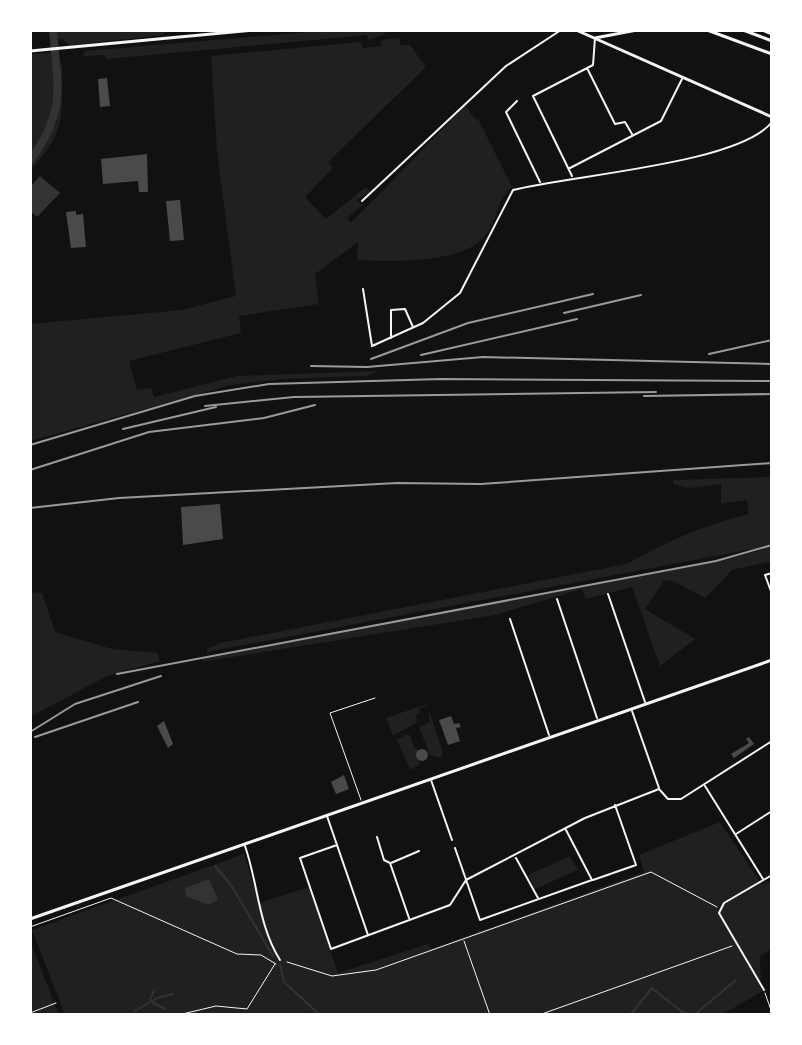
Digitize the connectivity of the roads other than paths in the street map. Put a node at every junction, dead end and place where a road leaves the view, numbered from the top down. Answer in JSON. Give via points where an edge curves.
{"nodes":[{"id":1,"x":254,"y":30,"type":"edge"},
{"id":2,"x":561,"y":30,"type":"edge"},
{"id":3,"x":576,"y":30,"type":"edge"},
{"id":4,"x":637,"y":30,"type":"edge"},
{"id":5,"x":707,"y":30,"type":"edge"},
{"id":6,"x":743,"y":30,"type":"edge"},
{"id":7,"x":762,"y":30,"type":"edge"},
{"id":8,"x":772,"y":34,"type":"edge"},
{"id":9,"x":595,"y":38,"type":"junction"},
{"id":10,"x":772,"y":41,"type":"edge"},
{"id":11,"x":30,"y":51,"type":"edge"},
{"id":12,"x":772,"y":54,"type":"edge"},
{"id":13,"x":587,"y":68,"type":"junction"},
{"id":14,"x":682,"y":77,"type":"junction"},
{"id":15,"x":517,"y":101,"type":"dead end"},
{"id":16,"x":772,"y":119,"type":"edge"},
{"id":17,"x":633,"y":135,"type":"junction"},
{"id":18,"x":569,"y":169,"type":"junction"},
{"id":19,"x":572,"y":177,"type":"junction"},
{"id":20,"x":541,"y":183,"type":"junction"},
{"id":21,"x":362,"y":201,"type":"dead end"},
{"id":22,"x":363,"y":289,"type":"dead end"},
{"id":23,"x":413,"y":329,"type":"junction"},
{"id":24,"x":391,"y":339,"type":"junction"},
{"id":25,"x":772,"y":573,"type":"edge"},
{"id":26,"x":608,"y":594,"type":"dead end"},
{"id":27,"x":772,"y":594,"type":"edge"},
{"id":28,"x":557,"y":599,"type":"dead end"},
{"id":29,"x":510,"y":619,"type":"dead end"},
{"id":30,"x":772,"y":660,"type":"edge"},
{"id":31,"x":375,"y":698,"type":"dead end"},
{"id":32,"x":646,"y":703,"type":"junction"},
{"id":33,"x":630,"y":708,"type":"junction"},
{"id":34,"x":598,"y":719,"type":"junction"},
{"id":35,"x":550,"y":736,"type":"junction"},
{"id":36,"x":772,"y":741,"type":"edge"},
{"id":37,"x":430,"y":779,"type":"junction"},
{"id":38,"x":704,"y":785,"type":"junction"},
{"id":39,"x":659,"y":789,"type":"junction"},
{"id":40,"x":362,"y":802,"type":"junction"},
{"id":41,"x":615,"y":805,"type":"junction"},
{"id":42,"x":772,"y":811,"type":"edge"},
{"id":43,"x":326,"y":815,"type":"junction"},
{"id":44,"x":565,"y":829,"type":"junction"},
{"id":45,"x":736,"y":834,"type":"junction"},
{"id":46,"x":377,"y":837,"type":"dead end"},
{"id":47,"x":452,"y":840,"type":"dead end"},
{"id":48,"x":245,"y":845,"type":"junction"},
{"id":49,"x":337,"y":845,"type":"junction"},
{"id":50,"x":455,"y":848,"type":"dead end"},
{"id":51,"x":419,"y":851,"type":"dead end"},
{"id":52,"x":515,"y":856,"type":"junction"},
{"id":53,"x":390,"y":863,"type":"junction"},
{"id":54,"x":772,"y":875,"type":"edge"},
{"id":55,"x":466,"y":880,"type":"junction"},
{"id":56,"x":592,"y":880,"type":"junction"},
{"id":57,"x":764,"y":880,"type":"junction"},
{"id":58,"x":538,"y":899,"type":"junction"},
{"id":59,"x":30,"y":919,"type":"edge"},
{"id":60,"x":409,"y":919,"type":"junction"},
{"id":61,"x":368,"y":936,"type":"junction"},
{"id":62,"x":280,"y":960,"type":"road end"},
{"id":63,"x":764,"y":990,"type":"joint"},
{"id":64,"x":772,"y":1013,"type":"edge"}],
"edges":[{"from":1,"to":11,"type":"main road"},
{"from":2,"to":21,"type":"street","via":[[506,66]]},
{"from":3,"to":9,"type":"main road"},
{"from":4,"to":9,"type":"main road"},
{"from":5,"to":12,"type":"main road"},
{"from":6,"to":10,"type":"main road"},
{"from":7,"to":8,"type":"main road"},
{"from":9,"to":13,"type":"street","via":[[595,62]]},
{"from":9,"to":14,"type":"main road"},
{"from":13,"to":17,"type":"street","via":[[615,124],[625,122]]},
{"from":13,"to":18,"type":"street","via":[[533,96]]},
{"from":14,"to":16,"type":"main road"},
{"from":14,"to":17,"type":"street","via":[[663,119]]},
{"from":15,"to":20,"type":"street","via":[[506,112]]},
{"from":16,"to":19,"type":"street","via":[[730,150]]},
{"from":17,"to":18,"type":"street"},
{"from":18,"to":19,"type":"street"},
{"from":19,"to":20,"type":"street"},
{"from":20,"to":23,"type":"street","via":[[513,190],[460,293]]},
{"from":22,"to":24,"type":"street","via":[[372,346]]},
{"from":23,"to":24,"type":"street"},
{"from":23,"to":24,"type":"street","via":[[405,309],[391,310]]},
{"from":25,"to":27,"type":"street","via":[[765,575]]},
{"from":26,"to":32,"type":"street"},
{"from":28,"to":34,"type":"street"},
{"from":29,"to":35,"type":"street"},
{"from":30,"to":32,"type":"main road"},
{"from":31,"to":40,"type":"lane","via":[[330,713]]},
{"from":32,"to":33,"type":"main road"},
{"from":33,"to":34,"type":"main road"},
{"from":33,"to":39,"type":"street"},
{"from":34,"to":35,"type":"main road"},
{"from":35,"to":37,"type":"main road"},
{"from":36,"to":38,"type":"street"},
{"from":37,"to":40,"type":"main road"},
{"from":37,"to":47,"type":"street"},
{"from":38,"to":39,"type":"street","via":[[676,800]]},
{"from":38,"to":45,"type":"street"},
{"from":39,"to":41,"type":"street"},
{"from":40,"to":43,"type":"main road"},
{"from":41,"to":44,"type":"street"},
{"from":41,"to":56,"type":"street","via":[[636,865]]},
{"from":42,"to":45,"type":"street"},
{"from":43,"to":48,"type":"main road"},
{"from":43,"to":49,"type":"street"},
{"from":44,"to":52,"type":"street"},
{"from":44,"to":56,"type":"street"},
{"from":45,"to":57,"type":"street"},
{"from":46,"to":53,"type":"street","via":[[384,860]]},
{"from":48,"to":59,"type":"main road"},
{"from":48,"to":62,"type":"street"},
{"from":49,"to":61,"type":"street"},
{"from":49,"to":61,"type":"street","via":[[300,858],[304,871],[331,949]]},
{"from":50,"to":55,"type":"street"},
{"from":51,"to":53,"type":"street"},
{"from":52,"to":55,"type":"street"},
{"from":52,"to":58,"type":"street"},
{"from":53,"to":60,"type":"street"},
{"from":54,"to":57,"type":"street"},
{"from":55,"to":58,"type":"street","via":[[480,920]]},
{"from":55,"to":60,"type":"street","via":[[450,905]]},
{"from":56,"to":58,"type":"street"},
{"from":57,"to":63,"type":"street","via":[[720,908],[719,917]]},
{"from":60,"to":61,"type":"street"},
{"from":63,"to":64,"type":"lane"}]}
